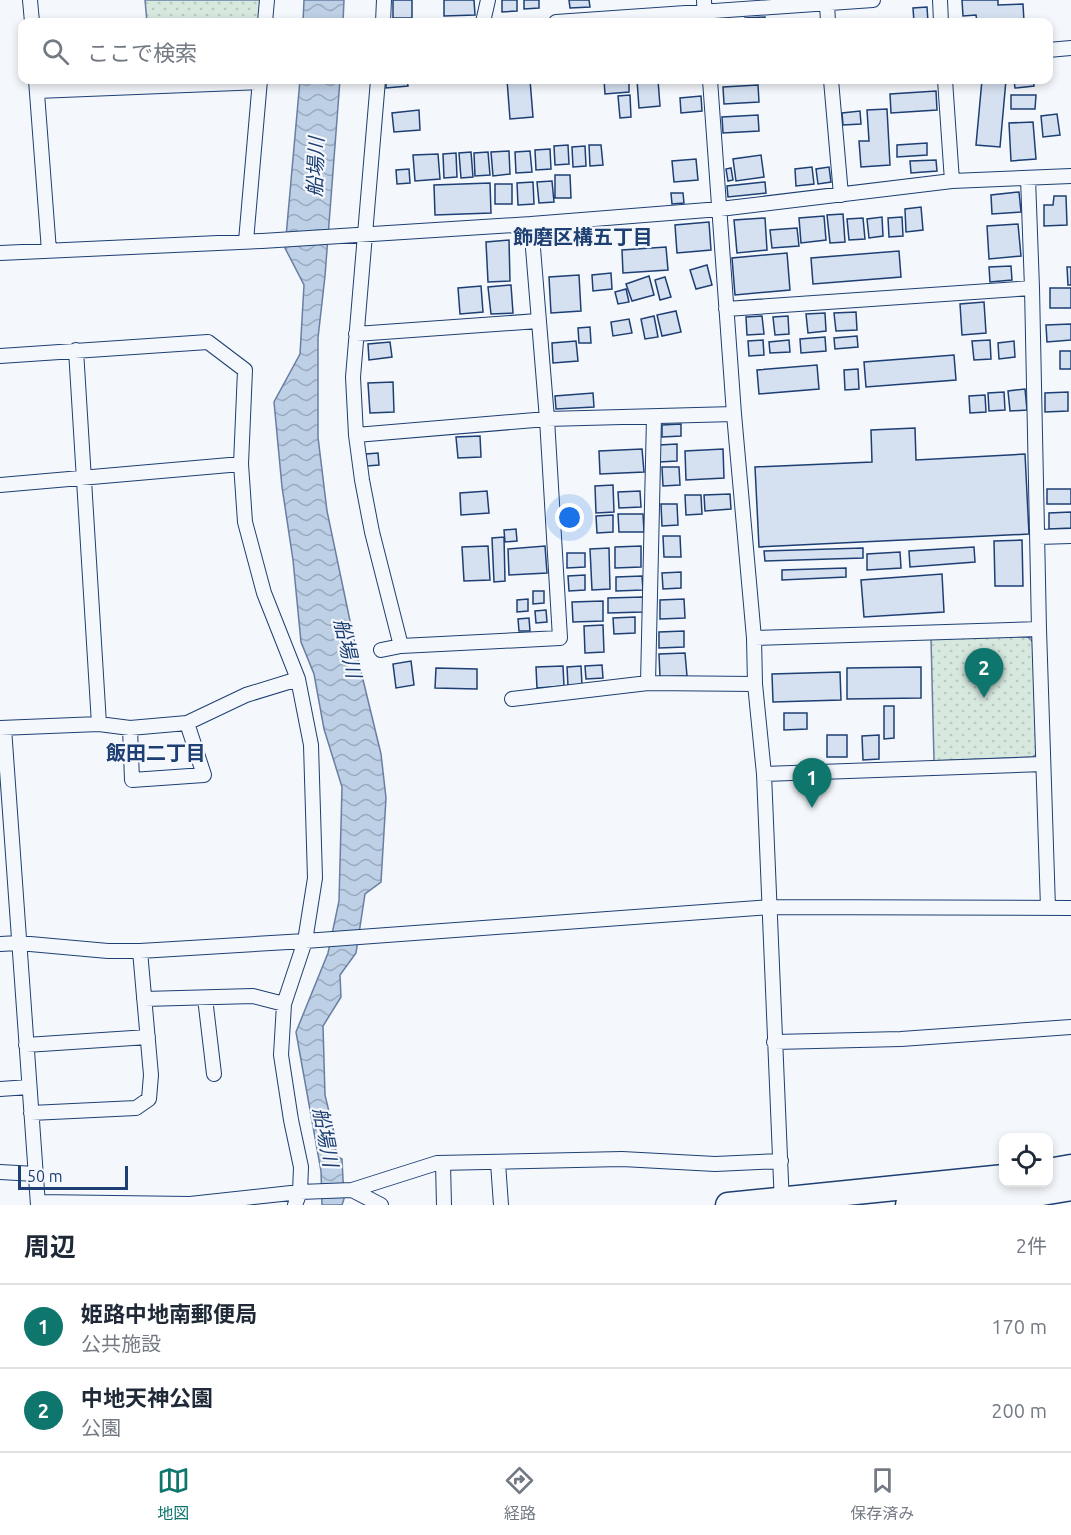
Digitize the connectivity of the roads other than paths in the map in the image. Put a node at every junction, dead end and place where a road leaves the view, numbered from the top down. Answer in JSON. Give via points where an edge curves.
{"nodes":[{"id":1,"x":30,"y":0,"type":"edge"},
{"id":2,"x":267,"y":0,"type":"edge"},
{"id":3,"x":384,"y":0,"type":"edge"},
{"id":4,"x":488,"y":0,"type":"edge"},
{"id":5,"x":873,"y":0,"type":"edge"},
{"id":6,"x":940,"y":0,"type":"edge"},
{"id":7,"x":827,"y":4,"type":"junction"},
{"id":8,"x":705,"y":12,"type":"edge"},
{"id":9,"x":32,"y":18,"type":"edge"},
{"id":10,"x":265,"y":18,"type":"edge"},
{"id":11,"x":383,"y":18,"type":"edge"},
{"id":12,"x":484,"y":18,"type":"edge"},
{"id":13,"x":616,"y":18,"type":"edge"},
{"id":14,"x":828,"y":18,"type":"edge"},
{"id":15,"x":941,"y":18,"type":"edge"},
{"id":16,"x":1071,"y":48,"type":"edge"},
{"id":17,"x":1053,"y":50,"type":"edge"},
{"id":18,"x":93,"y":84,"type":"edge"},
{"id":19,"x":260,"y":84,"type":"edge"},
{"id":20,"x":378,"y":84,"type":"edge"},
{"id":21,"x":710,"y":84,"type":"edge"},
{"id":22,"x":831,"y":84,"type":"edge"},
{"id":23,"x":945,"y":84,"type":"edge"},
{"id":24,"x":37,"y":85,"type":"edge"},
{"id":25,"x":1071,"y":176,"type":"edge"},
{"id":26,"x":1028,"y":178,"type":"junction"},
{"id":27,"x":952,"y":181,"type":"junction"},
{"id":28,"x":841,"y":195,"type":"junction"},
{"id":29,"x":720,"y":209,"type":"junction"},
{"id":30,"x":531,"y":225,"type":"junction"},
{"id":31,"x":364,"y":236,"type":"junction"},
{"id":32,"x":246,"y":241,"type":"junction"},
{"id":33,"x":49,"y":251,"type":"junction"},
{"id":34,"x":0,"y":253,"type":"edge"},
{"id":35,"x":1032,"y":288,"type":"junction"},
{"id":36,"x":726,"y":309,"type":"junction"},
{"id":37,"x":538,"y":321,"type":"junction"},
{"id":38,"x":356,"y":334,"type":"junction"},
{"id":39,"x":76,"y":350,"type":"junction"},
{"id":40,"x":0,"y":356,"type":"edge"},
{"id":41,"x":734,"y":414,"type":"junction"},
{"id":42,"x":654,"y":417,"type":"junction"},
{"id":43,"x":547,"y":419,"type":"junction"},
{"id":44,"x":356,"y":435,"type":"junction"},
{"id":45,"x":241,"y":464,"type":"junction"},
{"id":46,"x":83,"y":478,"type":"junction"},
{"id":47,"x":0,"y":485,"type":"edge"},
{"id":48,"x":1071,"y":536,"type":"edge"},
{"id":49,"x":1038,"y":537,"type":"junction"},
{"id":50,"x":1038,"y":629,"type":"junction"},
{"id":51,"x":754,"y":638,"type":"junction"},
{"id":52,"x":401,"y":646,"type":"junction"},
{"id":53,"x":381,"y":650,"type":"dead end"},
{"id":54,"x":298,"y":679,"type":"junction"},
{"id":55,"x":648,"y":683,"type":"junction"},
{"id":56,"x":754,"y":684,"type":"junction"},
{"id":57,"x":512,"y":699,"type":"dead end"},
{"id":58,"x":187,"y":723,"type":"junction"},
{"id":59,"x":99,"y":724,"type":"junction"},
{"id":60,"x":2,"y":728,"type":"edge"},
{"id":61,"x":130,"y":728,"type":"junction"},
{"id":62,"x":1043,"y":764,"type":"junction"},
{"id":63,"x":764,"y":774,"type":"junction"},
{"id":64,"x":770,"y":907,"type":"junction"},
{"id":65,"x":1048,"y":908,"type":"junction"},
{"id":66,"x":1071,"y":908,"type":"edge"},
{"id":67,"x":305,"y":941,"type":"junction"},
{"id":68,"x":19,"y":943,"type":"junction"},
{"id":69,"x":0,"y":944,"type":"edge"},
{"id":70,"x":140,"y":951,"type":"junction"},
{"id":71,"x":205,"y":998,"type":"junction"},
{"id":72,"x":144,"y":999,"type":"junction"},
{"id":73,"x":284,"y":1004,"type":"junction"},
{"id":74,"x":1071,"y":1027,"type":"edge"},
{"id":75,"x":147,"y":1037,"type":"junction"},
{"id":76,"x":774,"y":1042,"type":"junction"},
{"id":77,"x":26,"y":1045,"type":"junction"},
{"id":78,"x":214,"y":1074,"type":"dead end"},
{"id":79,"x":28,"y":1087,"type":"junction"},
{"id":80,"x":0,"y":1089,"type":"edge"},
{"id":81,"x":30,"y":1113,"type":"junction"},
{"id":82,"x":781,"y":1161,"type":"junction"},
{"id":83,"x":498,"y":1163,"type":"junction"},
{"id":84,"x":443,"y":1164,"type":"junction"},
{"id":85,"x":1071,"y":1167,"type":"edge"},
{"id":86,"x":1053,"y":1170,"type":"edge"},
{"id":87,"x":0,"y":1172,"type":"edge"},
{"id":88,"x":35,"y":1174,"type":"junction"},
{"id":89,"x":999,"y":1178,"type":"edge"},
{"id":90,"x":1071,"y":1188,"type":"edge"},
{"id":91,"x":352,"y":1190,"type":"junction"},
{"id":92,"x":297,"y":1199,"type":"edge"},
{"id":93,"x":38,"y":1203,"type":"edge"},
{"id":94,"x":782,"y":1203,"type":"edge"},
{"id":95,"x":919,"y":1204,"type":"edge"},
{"id":96,"x":381,"y":1205,"type":"edge"},
{"id":97,"x":444,"y":1205,"type":"edge"},
{"id":98,"x":501,"y":1205,"type":"edge"},
{"id":99,"x":728,"y":1205,"type":"edge"}],
"edges":[{"from":1,"to":9,"type":"street"},
{"from":2,"to":10,"type":"street"},
{"from":3,"to":11,"type":"street"},
{"from":4,"to":12,"type":"street"},
{"from":5,"to":7,"type":"street"},
{"from":6,"to":15,"type":"street"},
{"from":7,"to":8,"type":"street"},
{"from":7,"to":14,"type":"street"},
{"from":8,"to":13,"type":"street"},
{"from":16,"to":17,"type":"street"},
{"from":18,"to":24,"type":"street"},
{"from":19,"to":32,"type":"street"},
{"from":20,"to":31,"type":"street"},
{"from":21,"to":29,"type":"street"},
{"from":22,"to":28,"type":"street"},
{"from":23,"to":27,"type":"street"},
{"from":24,"to":33,"type":"street"},
{"from":25,"to":26,"type":"street"},
{"from":26,"to":27,"type":"street"},
{"from":26,"to":35,"type":"street"},
{"from":27,"to":28,"type":"street"},
{"from":28,"to":29,"type":"street"},
{"from":29,"to":30,"type":"street"},
{"from":29,"to":36,"type":"street"},
{"from":30,"to":31,"type":"street"},
{"from":30,"to":37,"type":"street"},
{"from":31,"to":32,"type":"street"},
{"from":31,"to":38,"type":"street"},
{"from":32,"to":33,"type":"street"},
{"from":33,"to":34,"type":"street"},
{"from":35,"to":36,"type":"street"},
{"from":35,"to":49,"type":"street"},
{"from":36,"to":41,"type":"street"},
{"from":37,"to":38,"type":"street"},
{"from":37,"to":43,"type":"street"},
{"from":38,"to":44,"type":"street"},
{"from":39,"to":40,"type":"street"},
{"from":39,"to":45,"type":"street","via":[[208,342],[245,370]]},
{"from":39,"to":46,"type":"street"},
{"from":41,"to":42,"type":"street"},
{"from":41,"to":51,"type":"street"},
{"from":42,"to":43,"type":"street"},
{"from":42,"to":55,"type":"street"},
{"from":43,"to":44,"type":"street"},
{"from":43,"to":52,"type":"street","via":[[560,638]]},
{"from":44,"to":52,"type":"street","via":[[372,532]]},
{"from":45,"to":46,"type":"street"},
{"from":45,"to":54,"type":"street","via":[[245,522],[264,593]]},
{"from":46,"to":47,"type":"street"},
{"from":46,"to":59,"type":"street"},
{"from":48,"to":49,"type":"street"},
{"from":49,"to":50,"type":"street"},
{"from":50,"to":51,"type":"street"},
{"from":50,"to":62,"type":"street"},
{"from":51,"to":56,"type":"street"},
{"from":52,"to":53,"type":"street"},
{"from":54,"to":58,"type":"street","via":[[246,695]]},
{"from":54,"to":67,"type":"street","via":[[311,745],[315,867]]},
{"from":55,"to":56,"type":"street"},
{"from":55,"to":57,"type":"street"},
{"from":56,"to":63,"type":"street"},
{"from":58,"to":61,"type":"street"},
{"from":58,"to":61,"type":"street","via":[[204,775],[132,780]]},
{"from":59,"to":60,"type":"street"},
{"from":59,"to":61,"type":"street"},
{"from":60,"to":68,"type":"street"},
{"from":62,"to":63,"type":"street"},
{"from":62,"to":65,"type":"street"},
{"from":63,"to":64,"type":"street"},
{"from":64,"to":65,"type":"street"},
{"from":64,"to":67,"type":"street"},
{"from":64,"to":76,"type":"street"},
{"from":65,"to":66,"type":"street"},
{"from":67,"to":70,"type":"street"},
{"from":67,"to":73,"type":"street"},
{"from":68,"to":69,"type":"street"},
{"from":68,"to":70,"type":"street"},
{"from":68,"to":77,"type":"street"},
{"from":70,"to":72,"type":"street"},
{"from":71,"to":72,"type":"street"},
{"from":71,"to":73,"type":"street","via":[[253,996]]},
{"from":71,"to":78,"type":"street"},
{"from":72,"to":75,"type":"street"},
{"from":73,"to":92,"type":"street","via":[[281,1054],[301,1167]]},
{"from":74,"to":76,"type":"street"},
{"from":75,"to":77,"type":"street"},
{"from":75,"to":81,"type":"street","via":[[149,1099],[136,1108]]},
{"from":76,"to":82,"type":"street"},
{"from":77,"to":79,"type":"street"},
{"from":79,"to":80,"type":"street"},
{"from":79,"to":81,"type":"street"},
{"from":81,"to":88,"type":"street"},
{"from":82,"to":83,"type":"street","via":[[715,1164],[622,1159]]},
{"from":82,"to":94,"type":"street"},
{"from":83,"to":84,"type":"street"},
{"from":83,"to":98,"type":"street"},
{"from":84,"to":91,"type":"street"},
{"from":84,"to":97,"type":"street"},
{"from":85,"to":86,"type":"highway"},
{"from":87,"to":88,"type":"street"},
{"from":88,"to":93,"type":"street"},
{"from":89,"to":94,"type":"highway"},
{"from":90,"to":95,"type":"highway"},
{"from":91,"to":92,"type":"street"},
{"from":91,"to":96,"type":"street"},
{"from":92,"to":93,"type":"street","via":[[190,1204]]},
{"from":94,"to":99,"type":"highway"}]}
